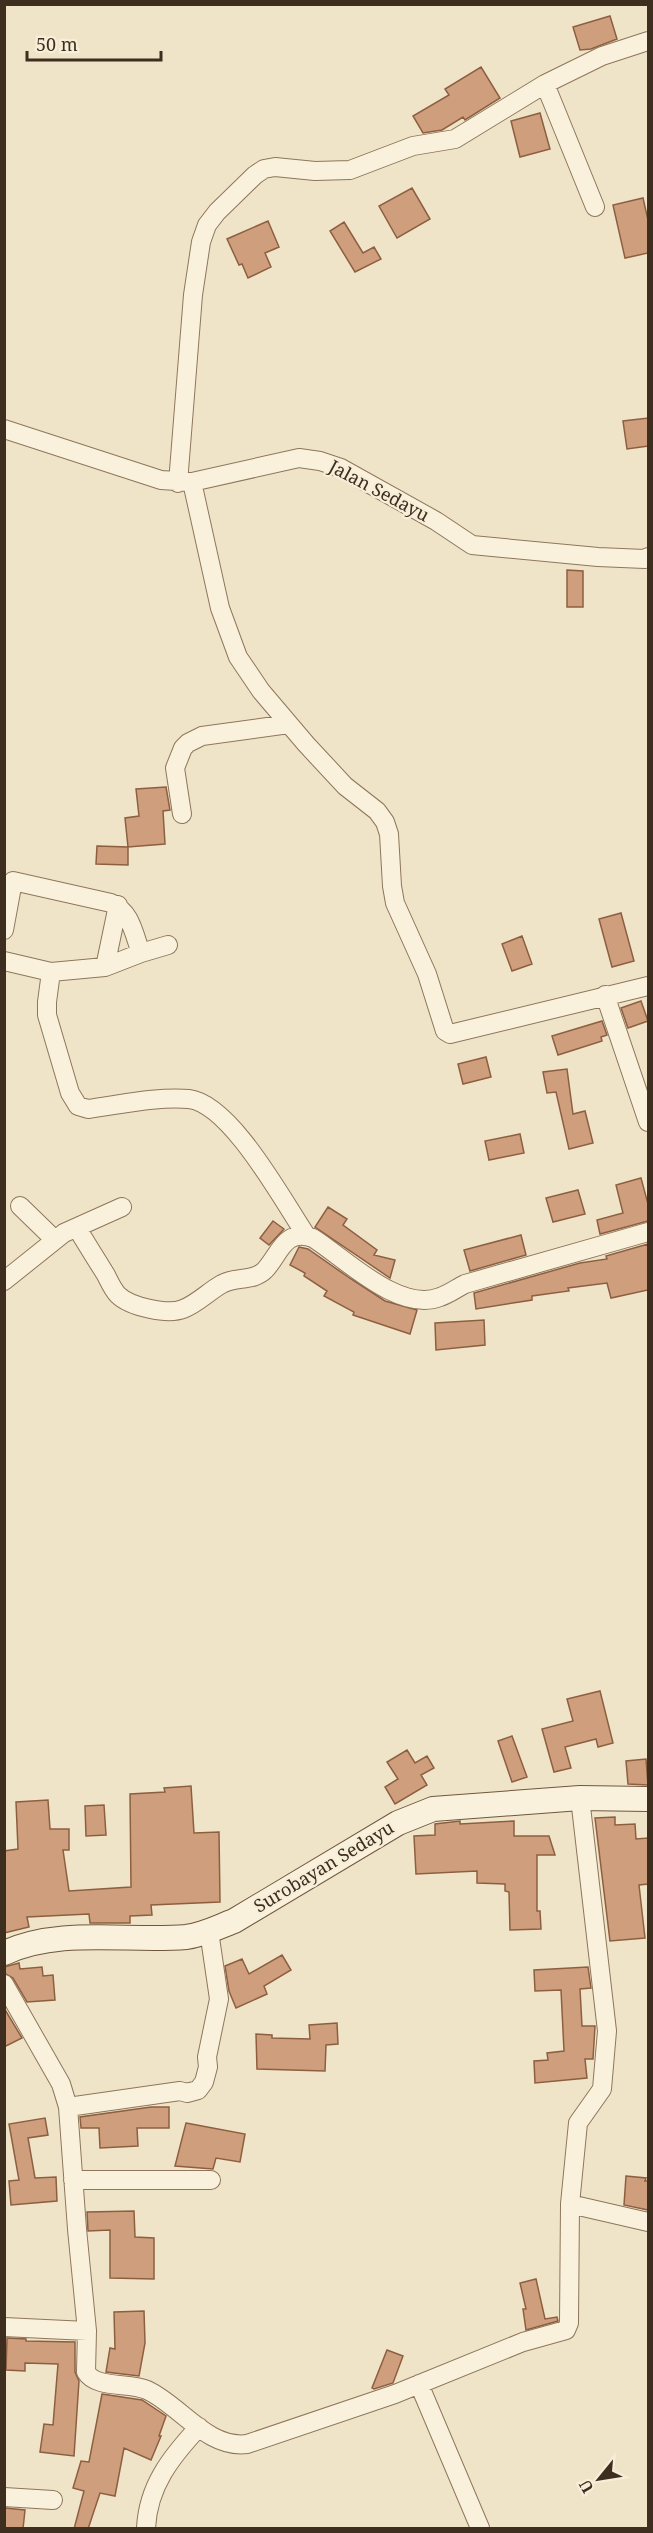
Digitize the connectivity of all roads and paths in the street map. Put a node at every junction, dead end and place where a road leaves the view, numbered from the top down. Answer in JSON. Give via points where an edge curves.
{"nodes":[{"id":1,"x":648,"y":41,"type":"edge"},
{"id":2,"x":545,"y":84,"type":"junction"},
{"id":3,"x":596,"y":207,"type":"dead end"},
{"id":4,"x":10,"y":430,"type":"edge"},
{"id":5,"x":185,"y":482,"type":"junction"},
{"id":6,"x":648,"y":556,"type":"edge"},
{"id":7,"x":289,"y":724,"type":"junction"},
{"id":8,"x":182,"y":814,"type":"dead end"},
{"id":9,"x":118,"y":905,"type":"junction"},
{"id":10,"x":4,"y":930,"type":"edge"},
{"id":11,"x":168,"y":945,"type":"dead end"},
{"id":12,"x":141,"y":953,"type":"junction"},
{"id":13,"x":4,"y":961,"type":"edge"},
{"id":14,"x":105,"y":967,"type":"junction"},
{"id":15,"x":51,"y":972,"type":"junction"},
{"id":16,"x":648,"y":986,"type":"edge"},
{"id":17,"x":605,"y":995,"type":"junction"},
{"id":18,"x":648,"y":1122,"type":"edge"},
{"id":19,"x":20,"y":1206,"type":"dead end"},
{"id":20,"x":122,"y":1207,"type":"dead end"},
{"id":21,"x":77,"y":1228,"type":"junction"},
{"id":22,"x":648,"y":1232,"type":"edge"},
{"id":23,"x":306,"y":1235,"type":"junction"},
{"id":24,"x":56,"y":1240,"type":"junction"},
{"id":25,"x":4,"y":1281,"type":"edge"},
{"id":26,"x":580,"y":1798,"type":"junction"},
{"id":27,"x":648,"y":1799,"type":"edge"},
{"id":28,"x":209,"y":1931,"type":"junction"},
{"id":29,"x":4,"y":1953,"type":"edge"},
{"id":30,"x":4,"y":1984,"type":"edge"},
{"id":31,"x":69,"y":2107,"type":"junction"},
{"id":32,"x":73,"y":2180,"type":"junction"},
{"id":33,"x":211,"y":2180,"type":"dead end"},
{"id":34,"x":570,"y":2204,"type":"junction"},
{"id":35,"x":648,"y":2222,"type":"edge"},
{"id":36,"x":4,"y":2327,"type":"edge"},
{"id":37,"x":87,"y":2331,"type":"junction"},
{"id":38,"x":419,"y":2384,"type":"junction"},
{"id":39,"x":199,"y":2427,"type":"junction"},
{"id":40,"x":4,"y":2497,"type":"edge"},
{"id":41,"x":53,"y":2500,"type":"dead end"},
{"id":42,"x":146,"y":2529,"type":"edge"},
{"id":43,"x":480,"y":2529,"type":"edge"}],
"edges":[{"from":1,"to":2,"type":"street","via":[[602,56]]},
{"from":2,"to":3,"type":"street"},
{"from":2,"to":5,"type":"street","via":[[455,139],[413,146],[350,170],[264,169],[217,212],[207,225],[197,260]]},
{"from":4,"to":5,"type":"street","name":"Jalan Sedayu","via":[[161,480]]},
{"from":5,"to":6,"type":"street","name":"Jalan Sedayu","via":[[299,458],[320,461],[341,468],[472,545],[598,557]]},
{"from":5,"to":7,"type":"street","via":[[220,608],[238,657]]},
{"from":7,"to":8,"type":"street","via":[[202,736],[188,743],[175,768]]},
{"from":7,"to":17,"type":"street","via":[[345,786],[385,822],[395,903],[428,974],[447,1033]]},
{"from":9,"to":10,"type":"street","via":[[13,881]]},
{"from":9,"to":12,"type":"street","via":[[127,915]]},
{"from":9,"to":14,"type":"street"},
{"from":11,"to":12,"type":"street"},
{"from":12,"to":14,"type":"street"},
{"from":13,"to":15,"type":"street"},
{"from":14,"to":15,"type":"street"},
{"from":15,"to":23,"type":"street","via":[[47,1015],[70,1093],[78,1106],[88,1109],[172,1099],[204,1104],[239,1136]]},
{"from":16,"to":17,"type":"street"},
{"from":17,"to":18,"type":"street"},
{"from":19,"to":24,"type":"street"},
{"from":20,"to":21,"type":"street"},
{"from":21,"to":23,"type":"street","via":[[118,1295],[134,1304],[172,1312],[185,1309],[224,1283],[258,1276],[286,1241]]},
{"from":21,"to":24,"type":"street"},
{"from":22,"to":23,"type":"street","via":[[465,1284],[439,1298],[415,1300],[390,1292]]},
{"from":24,"to":25,"type":"street"},
{"from":26,"to":27,"type":"main road","name":"Surobayan Sedayu"},
{"from":26,"to":28,"type":"main road","name":"Surobayan Sedayu","via":[[433,1809],[414,1815],[234,1921]]},
{"from":26,"to":34,"type":"street","via":[[607,2031],[603,2089],[578,2123]]},
{"from":28,"to":29,"type":"main road","name":"Surobayan Sedayu","via":[[188,1937],[38,1942]]},
{"from":28,"to":31,"type":"street","via":[[219,1999],[202,2087],[194,2092]]},
{"from":30,"to":31,"type":"street","via":[[62,2084]]},
{"from":31,"to":32,"type":"street"},
{"from":32,"to":33,"type":"street"},
{"from":32,"to":37,"type":"street"},
{"from":34,"to":35,"type":"street"},
{"from":34,"to":38,"type":"street","via":[[566,2330],[523,2342]]},
{"from":36,"to":37,"type":"street"},
{"from":37,"to":39,"type":"street","via":[[88,2376],[148,2390]]},
{"from":38,"to":39,"type":"street","via":[[247,2444],[224,2442]]},
{"from":38,"to":43,"type":"street"},
{"from":39,"to":42,"type":"street","via":[[172,2455],[155,2484]]},
{"from":40,"to":41,"type":"street"}]}
